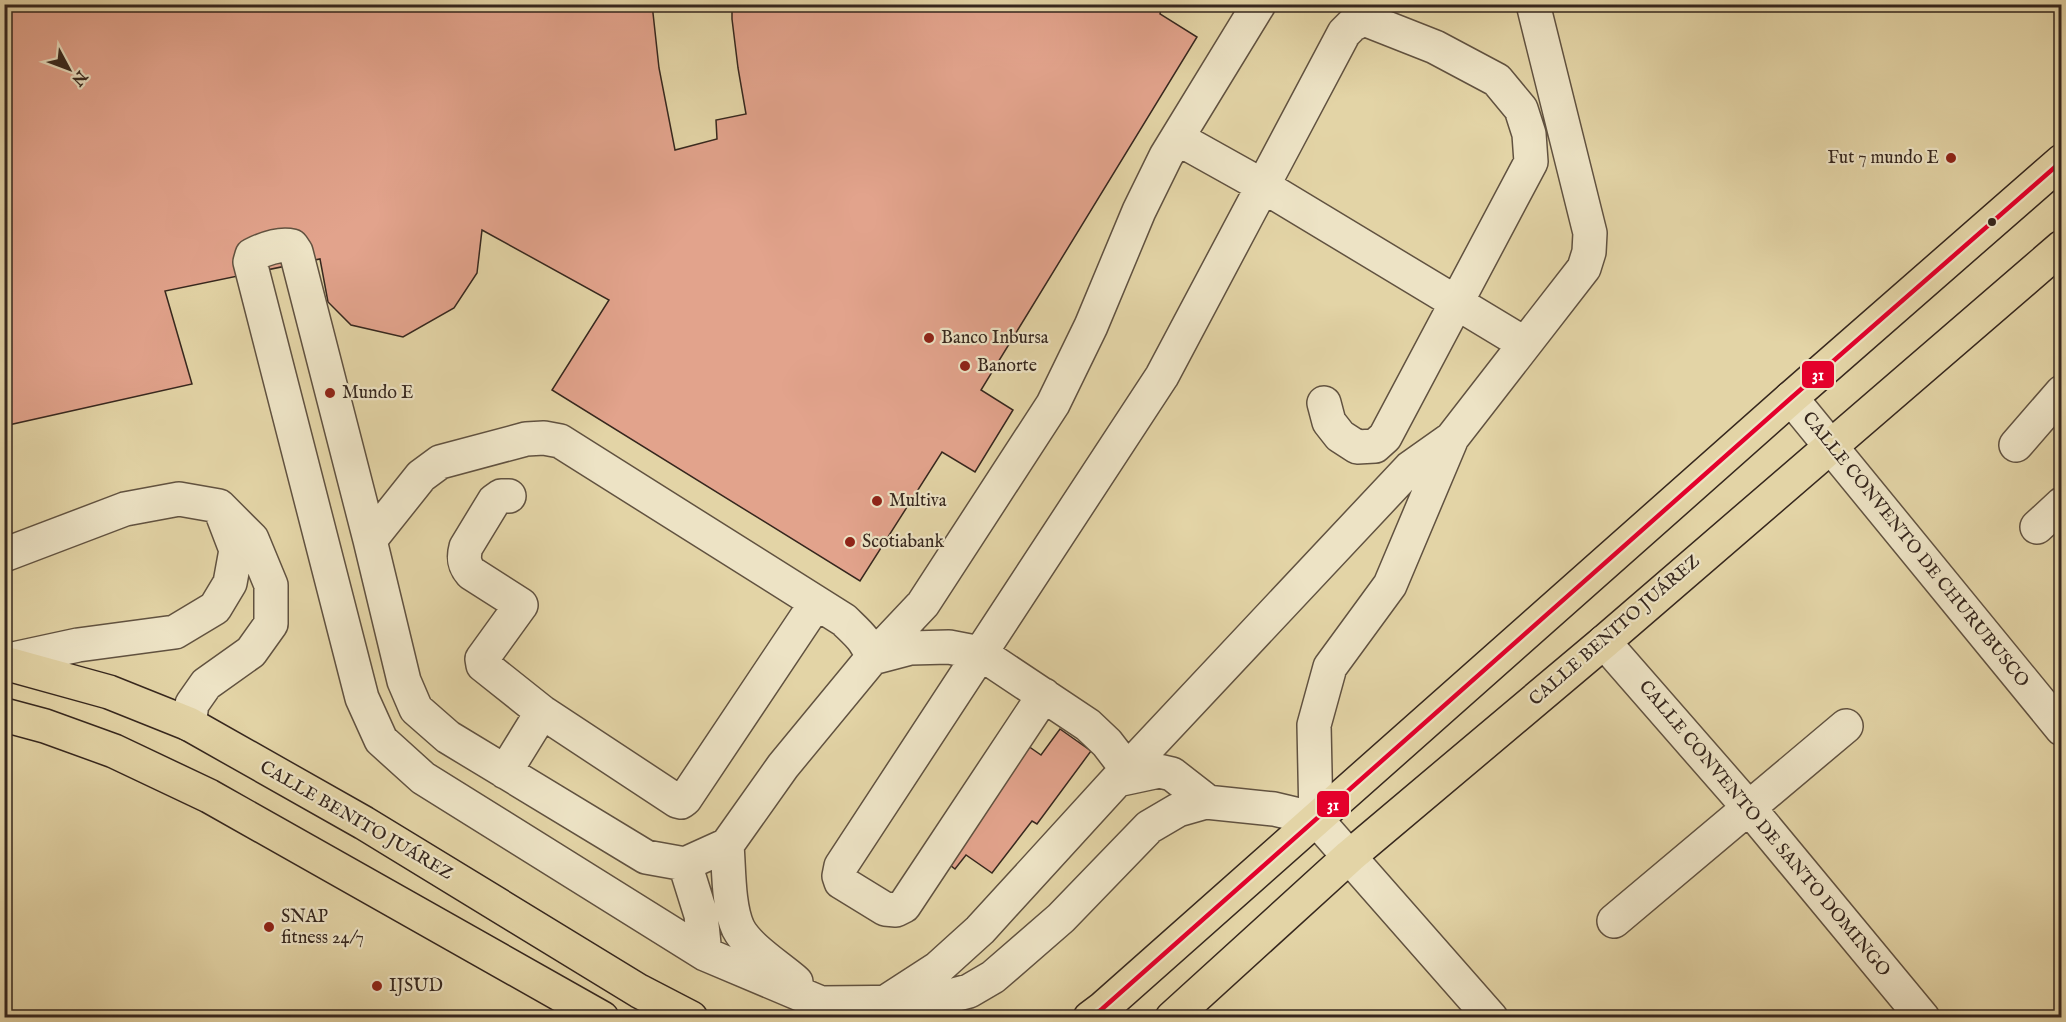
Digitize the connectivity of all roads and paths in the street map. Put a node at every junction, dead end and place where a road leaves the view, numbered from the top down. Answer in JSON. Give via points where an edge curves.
{"nodes":[{"id":1,"x":1259,"y":4,"type":"edge"},
{"id":2,"x":1533,"y":4,"type":"edge"},
{"id":3,"x":1177,"y":138,"type":"junction"},
{"id":4,"x":2061,"y":161,"type":"edge"},
{"id":5,"x":1263,"y":186,"type":"junction"},
{"id":6,"x":2061,"y":247,"type":"edge"},
{"id":7,"x":1458,"y":302,"type":"junction"},
{"id":8,"x":1525,"y":344,"type":"junction"},
{"id":9,"x":1791,"y":398,"type":"junction"},
{"id":10,"x":1324,"y":402,"type":"dead end"},
{"id":11,"x":2059,"y":402,"type":"edge"},
{"id":12,"x":1452,"y":438,"type":"junction"},
{"id":13,"x":1829,"y":446,"type":"junction"},
{"id":14,"x":2016,"y":446,"type":"dead end"},
{"id":15,"x":509,"y":496,"type":"dead end"},
{"id":16,"x":2061,"y":504,"type":"edge"},
{"id":17,"x":219,"y":506,"type":"junction"},
{"id":18,"x":2037,"y":527,"type":"dead end"},
{"id":19,"x":370,"y":540,"type":"junction"},
{"id":20,"x":4,"y":555,"type":"edge"},
{"id":21,"x":816,"y":603,"type":"junction"},
{"id":22,"x":1604,"y":642,"type":"junction"},
{"id":23,"x":980,"y":653,"type":"junction"},
{"id":24,"x":872,"y":658,"type":"junction"},
{"id":25,"x":4,"y":662,"type":"edge"},
{"id":26,"x":1044,"y":695,"type":"junction"},
{"id":27,"x":542,"y":712,"type":"junction"},
{"id":28,"x":4,"y":716,"type":"edge"},
{"id":29,"x":189,"y":724,"type":"junction"},
{"id":30,"x":1846,"y":726,"type":"dead end"},
{"id":31,"x":2061,"y":729,"type":"edge"},
{"id":32,"x":505,"y":772,"type":"junction"},
{"id":33,"x":1122,"y":774,"type":"junction"},
{"id":34,"x":1208,"y":802,"type":"junction"},
{"id":35,"x":1749,"y":808,"type":"junction"},
{"id":36,"x":1316,"y":819,"type":"junction"},
{"id":37,"x":726,"y":845,"type":"junction"},
{"id":38,"x":1350,"y":856,"type":"junction"},
{"id":39,"x":685,"y":864,"type":"junction"},
{"id":40,"x":1614,"y":921,"type":"dead end"},
{"id":41,"x":705,"y":954,"type":"junction"},
{"id":42,"x":821,"y":1003,"type":"junction"},
{"id":43,"x":884,"y":1003,"type":"junction"},
{"id":44,"x":602,"y":1017,"type":"edge"},
{"id":45,"x":691,"y":1017,"type":"edge"},
{"id":46,"x":1090,"y":1017,"type":"edge"},
{"id":47,"x":1172,"y":1017,"type":"edge"},
{"id":48,"x":1491,"y":1017,"type":"edge"},
{"id":49,"x":1923,"y":1017,"type":"edge"}],
"edges":[{"from":1,"to":3,"type":"street"},
{"from":2,"to":8,"type":"street","via":[[1590,233],[1584,268]]},
{"from":3,"to":5,"type":"street"},
{"from":3,"to":24,"type":"street","via":[[1138,211],[1092,326],[1053,404],[923,604]]},
{"from":4,"to":9,"type":"main road"},
{"from":5,"to":7,"type":"street"},
{"from":5,"to":7,"type":"street","via":[[1344,33],[1364,18],[1435,47],[1497,80],[1521,109],[1529,134],[1531,162]]},
{"from":5,"to":23,"type":"street","via":[[1162,375]]},
{"from":6,"to":13,"type":"main road","name":"CALLE BENITO JUÁREZ"},
{"from":7,"to":8,"type":"street"},
{"from":7,"to":10,"type":"street","via":[[1385,437],[1375,446],[1357,447],[1340,436],[1329,422]]},
{"from":8,"to":12,"type":"street"},
{"from":9,"to":13,"type":"street","name":"CALLE CONVENTO DE CHURUBUSCO"},
{"from":9,"to":36,"type":"main road"},
{"from":11,"to":14,"type":"street"},
{"from":12,"to":33,"type":"street","via":[[1410,468]]},
{"from":12,"to":36,"type":"street","via":[[1390,585],[1330,667],[1314,725]]},
{"from":13,"to":22,"type":"main road","name":"CALLE BENITO JUÁREZ"},
{"from":13,"to":31,"type":"street","name":"CALLE CONVENTO DE CHURUBUSCO"},
{"from":15,"to":27,"type":"street","via":[[494,501],[466,547],[464,561],[471,573],[521,605],[483,665]]},
{"from":16,"to":18,"type":"street"},
{"from":17,"to":20,"type":"street","via":[[179,500],[125,509]]},
{"from":17,"to":25,"type":"street","via":[[236,550],[230,583],[215,608],[175,632],[78,645]]},
{"from":17,"to":29,"type":"street","via":[[252,539],[271,585],[271,624],[251,652],[206,684],[192,704]]},
{"from":19,"to":21,"type":"street","via":[[421,476],[440,462],[526,439],[544,438],[560,441]]},
{"from":19,"to":32,"type":"street","via":[[404,681],[416,709],[448,737]]},
{"from":19,"to":41,"type":"street","via":[[296,252],[286,245],[258,252],[250,262],[362,698],[381,740],[423,778]]},
{"from":21,"to":24,"type":"street","via":[[862,637]]},
{"from":21,"to":27,"type":"street","via":[[681,802]]},
{"from":22,"to":35,"type":"street","name":"CALLE CONVENTO DE SANTO DOMINGO"},
{"from":22,"to":38,"type":"main road","name":"CALLE BENITO JUÁREZ"},
{"from":23,"to":24,"type":"street","via":[[949,647],[910,648]]},
{"from":23,"to":26,"type":"street"},
{"from":23,"to":26,"type":"street","via":[[842,866],[841,882],[885,909],[904,906]]},
{"from":24,"to":37,"type":"street","via":[[783,766]]},
{"from":25,"to":29,"type":"main road","name":"CALLE BENITO JUÁREZ","via":[[109,692]]},
{"from":26,"to":33,"type":"street","via":[[1107,743]]},
{"from":27,"to":32,"type":"street"},
{"from":28,"to":44,"type":"main road","via":[[114,751],[210,796]]},
{"from":29,"to":45,"type":"main road","name":"CALLE BENITO JUÁREZ","via":[[364,823],[639,992]]},
{"from":30,"to":35,"type":"street"},
{"from":32,"to":39,"type":"street","via":[[646,857]]},
{"from":33,"to":34,"type":"street","via":[[1172,774]]},
{"from":33,"to":43,"type":"street","via":[[980,930],[938,968]]},
{"from":34,"to":36,"type":"street","via":[[1274,809]]},
{"from":34,"to":43,"type":"street","via":[[1178,810],[1149,827],[1061,918],[993,976],[969,991],[927,1002]]},
{"from":35,"to":40,"type":"street"},
{"from":35,"to":49,"type":"street","name":"CALLE CONVENTO DE SANTO DOMINGO"},
{"from":36,"to":38,"type":"street"},
{"from":36,"to":46,"type":"main road"},
{"from":37,"to":39,"type":"street"},
{"from":37,"to":42,"type":"street","via":[[738,928],[747,941]]},
{"from":38,"to":47,"type":"main road","name":"CALLE BENITO JUÁREZ"},
{"from":38,"to":48,"type":"street"},
{"from":39,"to":41,"type":"street","via":[[701,915]]},
{"from":41,"to":42,"type":"street"},
{"from":42,"to":43,"type":"street"}]}
